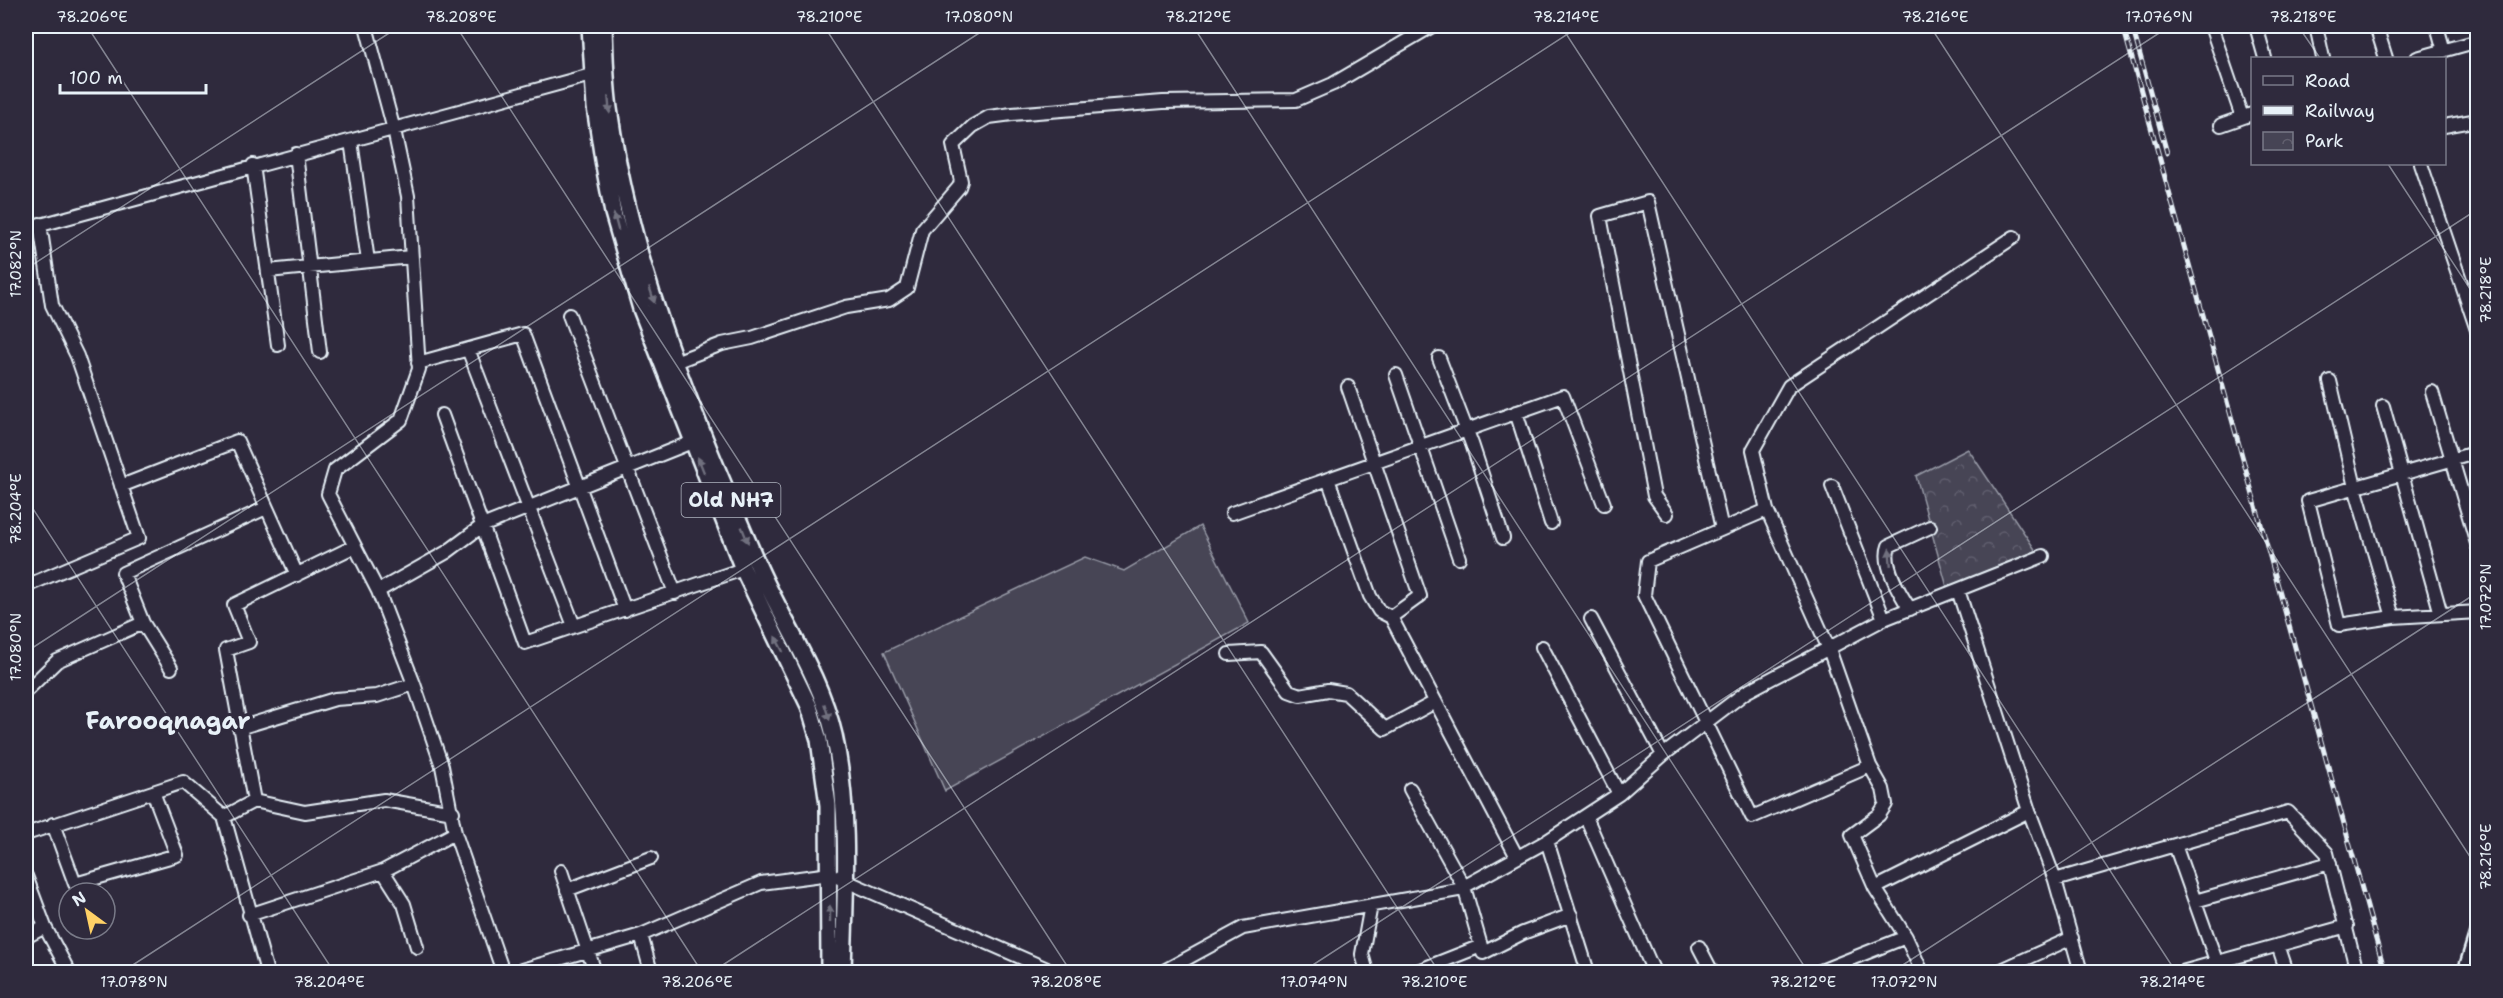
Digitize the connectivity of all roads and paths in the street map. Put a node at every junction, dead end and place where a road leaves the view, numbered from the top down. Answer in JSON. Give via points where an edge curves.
{"nodes":[{"id":1,"x":366,"y":26,"type":"edge"},
{"id":2,"x":590,"y":26,"type":"edge"},
{"id":3,"x":604,"y":26,"type":"edge"},
{"id":4,"x":1432,"y":26,"type":"edge"},
{"id":5,"x":2211,"y":26,"type":"edge"},
{"id":6,"x":2256,"y":26,"type":"edge"},
{"id":7,"x":2316,"y":26,"type":"edge"},
{"id":8,"x":2376,"y":26,"type":"edge"},
{"id":9,"x":2438,"y":26,"type":"edge"},
{"id":10,"x":2478,"y":41,"type":"edge"},
{"id":11,"x":2444,"y":51,"type":"junction"},
{"id":12,"x":2265,"y":57,"type":"edge"},
{"id":13,"x":2323,"y":57,"type":"edge"},
{"id":14,"x":2386,"y":57,"type":"edge"},
{"id":15,"x":2421,"y":57,"type":"edge"},
{"id":16,"x":599,"y":73,"type":"junction"},
{"id":17,"x":2248,"y":116,"type":"edge"},
{"id":18,"x":2478,"y":120,"type":"edge"},
{"id":19,"x":2221,"y":125,"type":"dead end"},
{"id":20,"x":2446,"y":126,"type":"edge"},
{"id":21,"x":394,"y":130,"type":"junction"},
{"id":22,"x":351,"y":141,"type":"junction"},
{"id":23,"x":296,"y":154,"type":"junction"},
{"id":24,"x":253,"y":165,"type":"junction"},
{"id":25,"x":2421,"y":165,"type":"edge"},
{"id":26,"x":40,"y":224,"type":"junction"},
{"id":27,"x":26,"y":229,"type":"edge"},
{"id":28,"x":2014,"y":237,"type":"dead end"},
{"id":29,"x":411,"y":256,"type":"junction"},
{"id":30,"x":369,"y":261,"type":"junction"},
{"id":31,"x":309,"y":268,"type":"junction"},
{"id":32,"x":268,"y":271,"type":"junction"},
{"id":33,"x":569,"y":315,"type":"dead end"},
{"id":34,"x":2478,"y":333,"type":"edge"},
{"id":35,"x":278,"y":345,"type":"dead end"},
{"id":36,"x":468,"y":349,"type":"junction"},
{"id":37,"x":320,"y":351,"type":"dead end"},
{"id":38,"x":1439,"y":358,"type":"dead end"},
{"id":39,"x":675,"y":362,"type":"junction"},
{"id":40,"x":418,"y":363,"type":"junction"},
{"id":41,"x":1396,"y":375,"type":"dead end"},
{"id":42,"x":2330,"y":381,"type":"dead end"},
{"id":43,"x":1348,"y":387,"type":"dead end"},
{"id":44,"x":2432,"y":392,"type":"dead end"},
{"id":45,"x":2383,"y":406,"type":"dead end"},
{"id":46,"x":1516,"y":412,"type":"junction"},
{"id":47,"x":442,"y":415,"type":"dead end"},
{"id":48,"x":1467,"y":429,"type":"junction"},
{"id":49,"x":692,"y":442,"type":"junction"},
{"id":50,"x":1420,"y":446,"type":"junction"},
{"id":51,"x":2478,"y":452,"type":"edge"},
{"id":52,"x":2451,"y":459,"type":"junction"},
{"id":53,"x":1374,"y":462,"type":"junction"},
{"id":54,"x":627,"y":466,"type":"junction"},
{"id":55,"x":2403,"y":473,"type":"junction"},
{"id":56,"x":1328,"y":479,"type":"junction"},
{"id":57,"x":121,"y":486,"type":"junction"},
{"id":58,"x":1832,"y":486,"type":"dead end"},
{"id":59,"x":577,"y":487,"type":"junction"},
{"id":60,"x":2355,"y":487,"type":"junction"},
{"id":61,"x":1604,"y":504,"type":"dead end"},
{"id":62,"x":266,"y":508,"type":"junction"},
{"id":63,"x":530,"y":508,"type":"junction"},
{"id":64,"x":1767,"y":510,"type":"junction"},
{"id":65,"x":1233,"y":513,"type":"dead end"},
{"id":66,"x":1667,"y":514,"type":"dead end"},
{"id":67,"x":1551,"y":523,"type":"dead end"},
{"id":68,"x":482,"y":526,"type":"junction"},
{"id":69,"x":1930,"y":527,"type":"dead end"},
{"id":70,"x":1722,"y":529,"type":"junction"},
{"id":71,"x":1503,"y":538,"type":"dead end"},
{"id":72,"x":353,"y":547,"type":"junction"},
{"id":73,"x":2478,"y":548,"type":"edge"},
{"id":74,"x":2043,"y":556,"type":"dead end"},
{"id":75,"x":1459,"y":558,"type":"dead end"},
{"id":76,"x":743,"y":569,"type":"junction"},
{"id":77,"x":297,"y":575,"type":"junction"},
{"id":78,"x":26,"y":586,"type":"edge"},
{"id":79,"x":1958,"y":590,"type":"junction"},
{"id":80,"x":378,"y":591,"type":"junction"},
{"id":81,"x":675,"y":593,"type":"junction"},
{"id":82,"x":1910,"y":609,"type":"junction"},
{"id":83,"x":625,"y":610,"type":"junction"},
{"id":84,"x":2478,"y":612,"type":"edge"},
{"id":85,"x":2440,"y":614,"type":"junction"},
{"id":86,"x":1391,"y":617,"type":"junction"},
{"id":87,"x":2393,"y":617,"type":"junction"},
{"id":88,"x":1592,"y":619,"type":"dead end"},
{"id":89,"x":1884,"y":619,"type":"junction"},
{"id":90,"x":143,"y":623,"type":"junction"},
{"id":91,"x":574,"y":626,"type":"junction"},
{"id":92,"x":1542,"y":647,"type":"dead end"},
{"id":93,"x":1828,"y":649,"type":"junction"},
{"id":94,"x":1229,"y":654,"type":"dead end"},
{"id":95,"x":171,"y":668,"type":"dead end"},
{"id":96,"x":414,"y":684,"type":"junction"},
{"id":97,"x":26,"y":691,"type":"edge"},
{"id":98,"x":1435,"y":702,"type":"junction"},
{"id":99,"x":1705,"y":723,"type":"junction"},
{"id":100,"x":239,"y":728,"type":"junction"},
{"id":101,"x":1663,"y":755,"type":"junction"},
{"id":102,"x":1870,"y":766,"type":"junction"},
{"id":103,"x":1410,"y":789,"type":"dead end"},
{"id":104,"x":153,"y":792,"type":"junction"},
{"id":105,"x":1619,"y":794,"type":"junction"},
{"id":106,"x":254,"y":801,"type":"junction"},
{"id":107,"x":2029,"y":811,"type":"junction"},
{"id":108,"x":453,"y":812,"type":"junction"},
{"id":109,"x":224,"y":817,"type":"junction"},
{"id":110,"x":1586,"y":817,"type":"junction"},
{"id":111,"x":53,"y":825,"type":"junction"},
{"id":112,"x":455,"y":833,"type":"junction"},
{"id":113,"x":26,"y":834,"type":"edge"},
{"id":114,"x":1547,"y":841,"type":"junction"},
{"id":115,"x":2175,"y":845,"type":"junction"},
{"id":116,"x":1517,"y":857,"type":"junction"},
{"id":117,"x":651,"y":858,"type":"dead end"},
{"id":118,"x":2330,"y":863,"type":"junction"},
{"id":119,"x":383,"y":871,"type":"junction"},
{"id":120,"x":561,"y":871,"type":"dead end"},
{"id":121,"x":830,"y":874,"type":"junction"},
{"id":122,"x":26,"y":876,"type":"edge"},
{"id":123,"x":845,"y":878,"type":"junction"},
{"id":124,"x":2055,"y":880,"type":"junction"},
{"id":125,"x":1464,"y":886,"type":"junction"},
{"id":126,"x":1875,"y":888,"type":"junction"},
{"id":127,"x":567,"y":890,"type":"junction"},
{"id":128,"x":2195,"y":900,"type":"junction"},
{"id":129,"x":1371,"y":905,"type":"junction"},
{"id":130,"x":249,"y":915,"type":"junction"},
{"id":131,"x":1571,"y":915,"type":"junction"},
{"id":132,"x":2347,"y":926,"type":"junction"},
{"id":133,"x":45,"y":927,"type":"junction"},
{"id":134,"x":2478,"y":933,"type":"edge"},
{"id":135,"x":641,"y":935,"type":"junction"},
{"id":136,"x":26,"y":937,"type":"edge"},
{"id":137,"x":1906,"y":937,"type":"junction"},
{"id":138,"x":2072,"y":938,"type":"junction"},
{"id":139,"x":2278,"y":945,"type":"junction"},
{"id":140,"x":1481,"y":946,"type":"junction"},
{"id":141,"x":1700,"y":946,"type":"dead end"},
{"id":142,"x":417,"y":947,"type":"dead end"},
{"id":143,"x":589,"y":951,"type":"junction"},
{"id":144,"x":2219,"y":968,"type":"edge"},
{"id":145,"x":69,"y":972,"type":"edge"},
{"id":146,"x":267,"y":972,"type":"edge"},
{"id":147,"x":502,"y":972,"type":"edge"},
{"id":148,"x":515,"y":972,"type":"edge"},
{"id":149,"x":595,"y":972,"type":"edge"},
{"id":150,"x":651,"y":972,"type":"edge"},
{"id":151,"x":830,"y":972,"type":"edge"},
{"id":152,"x":843,"y":972,"type":"edge"},
{"id":153,"x":1054,"y":972,"type":"edge"},
{"id":154,"x":1162,"y":972,"type":"edge"},
{"id":155,"x":1367,"y":972,"type":"edge"},
{"id":156,"x":1415,"y":972,"type":"edge"},
{"id":157,"x":1588,"y":972,"type":"edge"},
{"id":158,"x":1654,"y":972,"type":"edge"},
{"id":159,"x":1712,"y":972,"type":"edge"},
{"id":160,"x":1818,"y":972,"type":"edge"},
{"id":161,"x":1922,"y":972,"type":"edge"},
{"id":162,"x":1997,"y":972,"type":"edge"},
{"id":163,"x":2081,"y":972,"type":"edge"},
{"id":164,"x":2182,"y":972,"type":"edge"},
{"id":165,"x":2287,"y":972,"type":"edge"},
{"id":166,"x":2357,"y":972,"type":"edge"},
{"id":167,"x":2466,"y":972,"type":"edge"}],
"edges":[{"from":1,"to":21,"type":"street"},
{"from":2,"to":16,"type":"main road","number":"Old NH7"},
{"from":3,"to":16,"type":"main road","number":"Old NH7"},
{"from":4,"to":39,"type":"street","via":[[1333,84],[1296,100],[1152,102],[989,117],[963,133],[953,145],[961,181],[922,230],[907,288],[889,300],[846,307]]},
{"from":5,"to":17,"type":"street"},
{"from":6,"to":12,"type":"street"},
{"from":7,"to":13,"type":"street"},
{"from":8,"to":14,"type":"street"},
{"from":9,"to":11,"type":"street"},
{"from":10,"to":11,"type":"street"},
{"from":11,"to":15,"type":"street"},
{"from":16,"to":21,"type":"street"},
{"from":16,"to":39,"type":"main road","number":"Old NH7","one_way":true,"via":[[628,213]]},
{"from":49,"to":16,"type":"main road","number":"Old NH7","one_way":true,"via":[[641,309],[618,232],[603,160]]},
{"from":17,"to":19,"type":"street"},
{"from":18,"to":20,"type":"street"},
{"from":21,"to":22,"type":"street"},
{"from":21,"to":29,"type":"street","via":[[408,196]]},
{"from":22,"to":23,"type":"street"},
{"from":22,"to":30,"type":"street"},
{"from":23,"to":24,"type":"street"},
{"from":23,"to":31,"type":"street"},
{"from":24,"to":26,"type":"street"},
{"from":24,"to":32,"type":"street"},
{"from":25,"to":34,"type":"street"},
{"from":26,"to":27,"type":"street"},
{"from":26,"to":57,"type":"street","via":[[52,305],[77,356]]},
{"from":28,"to":64,"type":"street","via":[[1789,386],[1753,450]]},
{"from":29,"to":30,"type":"street"},
{"from":29,"to":40,"type":"street"},
{"from":30,"to":31,"type":"street"},
{"from":31,"to":32,"type":"street"},
{"from":31,"to":37,"type":"street"},
{"from":32,"to":35,"type":"street"},
{"from":33,"to":54,"type":"street"},
{"from":36,"to":40,"type":"street"},
{"from":36,"to":59,"type":"street","via":[[523,334]]},
{"from":36,"to":63,"type":"street"},
{"from":38,"to":48,"type":"street"},
{"from":39,"to":123,"type":"main road","number":"Old NH7","one_way":true,"via":[[766,585],[827,709],[844,802]]},
{"from":40,"to":72,"type":"street","via":[[401,420],[335,470],[328,494]]},
{"from":41,"to":50,"type":"street"},
{"from":42,"to":60,"type":"street"},
{"from":43,"to":53,"type":"street"},
{"from":44,"to":52,"type":"street"},
{"from":45,"to":55,"type":"street"},
{"from":46,"to":48,"type":"street"},
{"from":46,"to":61,"type":"street","via":[[1563,396]]},
{"from":46,"to":67,"type":"street"},
{"from":47,"to":68,"type":"street"},
{"from":48,"to":50,"type":"street"},
{"from":48,"to":71,"type":"street"},
{"from":49,"to":54,"type":"street"},
{"from":76,"to":49,"type":"main road","number":"Old NH7","one_way":true},
{"from":50,"to":53,"type":"street"},
{"from":50,"to":75,"type":"street"},
{"from":51,"to":52,"type":"street"},
{"from":52,"to":55,"type":"street"},
{"from":52,"to":73,"type":"street"},
{"from":53,"to":56,"type":"street"},
{"from":53,"to":86,"type":"street","via":[[1420,596]]},
{"from":54,"to":59,"type":"street"},
{"from":54,"to":81,"type":"street"},
{"from":55,"to":60,"type":"street"},
{"from":55,"to":85,"type":"street"},
{"from":56,"to":65,"type":"street"},
{"from":56,"to":86,"type":"street","via":[[1370,596],[1379,611]]},
{"from":57,"to":62,"type":"street","via":[[237,441]]},
{"from":57,"to":78,"type":"street","via":[[139,538]]},
{"from":58,"to":89,"type":"street"},
{"from":59,"to":63,"type":"street"},
{"from":59,"to":83,"type":"street"},
{"from":60,"to":87,"type":"street"},
{"from":60,"to":87,"type":"street","via":[[2308,501],[2339,625]]},
{"from":62,"to":77,"type":"street"},
{"from":62,"to":90,"type":"street","via":[[123,573]]},
{"from":63,"to":68,"type":"street"},
{"from":63,"to":91,"type":"street"},
{"from":64,"to":70,"type":"street"},
{"from":64,"to":93,"type":"street"},
{"from":66,"to":70,"type":"street","via":[[1654,496],[1600,216],[1648,202]]},
{"from":68,"to":80,"type":"street","via":[[447,552]]},
{"from":68,"to":91,"type":"street","via":[[525,643]]},
{"from":82,"to":69,"type":"street","one_way":true,"via":[[1887,552],[1889,546]]},
{"from":70,"to":99,"type":"street","via":[[1648,561],[1644,596]]},
{"from":72,"to":77,"type":"street"},
{"from":72,"to":80,"type":"street"},
{"from":74,"to":79,"type":"street"},
{"from":76,"to":81,"type":"street"},
{"from":121,"to":76,"type":"main road","number":"Old NH7","one_way":true,"via":[[827,794],[819,740],[809,706]]},
{"from":77,"to":100,"type":"street","via":[[234,605],[249,642],[226,650]]},
{"from":79,"to":82,"type":"street"},
{"from":79,"to":107,"type":"street"},
{"from":80,"to":96,"type":"street"},
{"from":81,"to":83,"type":"street"},
{"from":82,"to":89,"type":"street"},
{"from":83,"to":91,"type":"street"},
{"from":84,"to":85,"type":"street"},
{"from":85,"to":87,"type":"street"},
{"from":86,"to":98,"type":"street"},
{"from":88,"to":101,"type":"street"},
{"from":89,"to":93,"type":"street"},
{"from":90,"to":95,"type":"street"},
{"from":90,"to":97,"type":"street","via":[[57,661]]},
{"from":92,"to":105,"type":"street"},
{"from":93,"to":99,"type":"street","via":[[1746,692]]},
{"from":93,"to":102,"type":"street"},
{"from":94,"to":98,"type":"street","via":[[1261,652],[1289,692],[1346,693],[1385,729]]},
{"from":96,"to":100,"type":"street","via":[[377,696],[335,699]]},
{"from":96,"to":108,"type":"street"},
{"from":98,"to":116,"type":"street"},
{"from":99,"to":101,"type":"street"},
{"from":99,"to":102,"type":"street","via":[[1752,817]]},
{"from":100,"to":106,"type":"street"},
{"from":101,"to":105,"type":"street"},
{"from":102,"to":126,"type":"street","via":[[1883,789],[1886,804],[1852,835]]},
{"from":103,"to":125,"type":"street"},
{"from":104,"to":109,"type":"street","via":[[183,782]]},
{"from":104,"to":111,"type":"street"},
{"from":104,"to":111,"type":"street","via":[[177,855],[75,884]]},
{"from":105,"to":110,"type":"street"},
{"from":106,"to":108,"type":"street","via":[[305,812],[384,800]]},
{"from":106,"to":109,"type":"street"},
{"from":107,"to":124,"type":"street"},
{"from":107,"to":126,"type":"street"},
{"from":108,"to":112,"type":"street"},
{"from":109,"to":130,"type":"street"},
{"from":110,"to":114,"type":"street"},
{"from":110,"to":158,"type":"street"},
{"from":111,"to":113,"type":"street"},
{"from":112,"to":119,"type":"street"},
{"from":112,"to":147,"type":"street"},
{"from":114,"to":116,"type":"street"},
{"from":114,"to":131,"type":"street"},
{"from":115,"to":118,"type":"street","via":[[2289,812],[2327,853]]},
{"from":115,"to":124,"type":"street"},
{"from":115,"to":128,"type":"street"},
{"from":116,"to":125,"type":"street"},
{"from":117,"to":127,"type":"street"},
{"from":118,"to":128,"type":"street"},
{"from":118,"to":132,"type":"street"},
{"from":119,"to":130,"type":"street"},
{"from":119,"to":142,"type":"street","via":[[404,904]]},
{"from":120,"to":127,"type":"street"},
{"from":121,"to":123,"type":"street"},
{"from":121,"to":135,"type":"street","via":[[761,883]]},
{"from":151,"to":121,"type":"main road","number":"Old NH7","one_way":true},
{"from":122,"to":133,"type":"street"},
{"from":123,"to":152,"type":"main road","number":"Old NH7"},
{"from":123,"to":153,"type":"street"},
{"from":124,"to":138,"type":"street"},
{"from":125,"to":129,"type":"street"},
{"from":125,"to":140,"type":"street"},
{"from":126,"to":137,"type":"street"},
{"from":127,"to":143,"type":"street"},
{"from":128,"to":144,"type":"street"},
{"from":129,"to":154,"type":"street","via":[[1243,928]]},
{"from":129,"to":155,"type":"street","via":[[1362,954]]},
{"from":130,"to":146,"type":"street"},
{"from":131,"to":140,"type":"street","via":[[1483,953]]},
{"from":131,"to":157,"type":"street"},
{"from":132,"to":139,"type":"street"},
{"from":132,"to":166,"type":"street"},
{"from":133,"to":136,"type":"street"},
{"from":133,"to":145,"type":"street"},
{"from":134,"to":167,"type":"main road"},
{"from":135,"to":143,"type":"street"},
{"from":135,"to":150,"type":"street"},
{"from":137,"to":160,"type":"street"},
{"from":137,"to":161,"type":"street"},
{"from":138,"to":162,"type":"street"},
{"from":138,"to":163,"type":"street"},
{"from":139,"to":144,"type":"street"},
{"from":139,"to":165,"type":"street"},
{"from":140,"to":156,"type":"street"},
{"from":141,"to":159,"type":"street"},
{"from":143,"to":148,"type":"street"},
{"from":143,"to":149,"type":"street"},
{"from":144,"to":164,"type":"street"}]}
